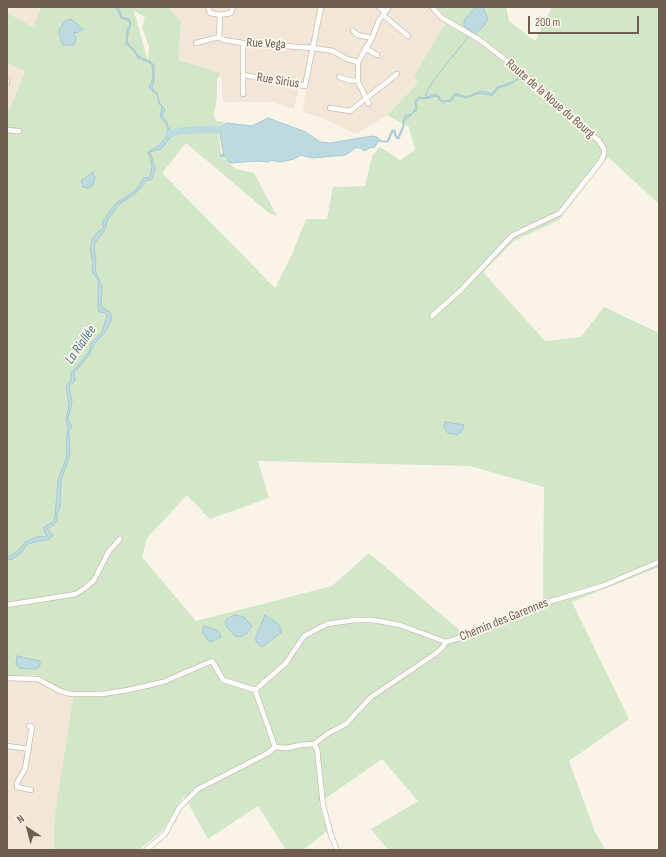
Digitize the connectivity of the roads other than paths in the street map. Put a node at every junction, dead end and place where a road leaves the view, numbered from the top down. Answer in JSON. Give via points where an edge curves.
{"nodes":[{"id":1,"x":208,"y":7,"type":"edge"},
{"id":2,"x":233,"y":7,"type":"edge"},
{"id":3,"x":321,"y":7,"type":"edge"},
{"id":4,"x":379,"y":7,"type":"edge"},
{"id":5,"x":389,"y":7,"type":"edge"},
{"id":6,"x":432,"y":7,"type":"edge"},
{"id":7,"x":384,"y":14,"type":"junction"},
{"id":8,"x":220,"y":15,"type":"junction"},
{"id":9,"x":353,"y":31,"type":"dead end"},
{"id":10,"x":408,"y":36,"type":"dead end"},
{"id":11,"x":219,"y":37,"type":"junction"},
{"id":12,"x":372,"y":38,"type":"junction"},
{"id":13,"x":196,"y":43,"type":"dead end"},
{"id":14,"x":243,"y":43,"type":"junction"},
{"id":15,"x":313,"y":48,"type":"junction"},
{"id":16,"x":366,"y":48,"type":"junction"},
{"id":17,"x":377,"y":55,"type":"dead end"},
{"id":18,"x":358,"y":62,"type":"junction"},
{"id":19,"x":397,"y":74,"type":"dead end"},
{"id":20,"x":243,"y":75,"type":"junction"},
{"id":21,"x":339,"y":77,"type":"dead end"},
{"id":22,"x":358,"y":80,"type":"junction"},
{"id":23,"x":243,"y":94,"type":"dead end"},
{"id":24,"x":366,"y":99,"type":"junction"},
{"id":25,"x":369,"y":104,"type":"dead end"},
{"id":26,"x":330,"y":108,"type":"dead end"},
{"id":27,"x":7,"y":130,"type":"edge"},
{"id":28,"x":19,"y":131,"type":"dead end"},
{"id":29,"x":432,"y":316,"type":"dead end"},
{"id":30,"x":120,"y":539,"type":"dead end"},
{"id":31,"x":659,"y":562,"type":"edge"},
{"id":32,"x":7,"y":605,"type":"edge"},
{"id":33,"x":446,"y":642,"type":"junction"},
{"id":34,"x":7,"y":678,"type":"edge"},
{"id":35,"x":255,"y":690,"type":"junction"},
{"id":36,"x":29,"y":726,"type":"dead end"},
{"id":37,"x":314,"y":744,"type":"junction"},
{"id":38,"x":7,"y":746,"type":"edge"},
{"id":39,"x":275,"y":747,"type":"junction"},
{"id":40,"x":29,"y":749,"type":"junction"},
{"id":41,"x":31,"y":790,"type":"dead end"},
{"id":42,"x":146,"y":850,"type":"edge"},
{"id":43,"x":337,"y":850,"type":"edge"}],
"edges":[{"from":1,"to":8,"type":"street","via":[[210,13]]},
{"from":2,"to":8,"type":"street","via":[[231,13]]},
{"from":3,"to":15,"type":"street"},
{"from":4,"to":7,"type":"street"},
{"from":5,"to":7,"type":"street"},
{"from":6,"to":29,"type":"street","name":"Route de la Noue du Bourg","via":[[442,18],[480,40],[516,68],[599,141],[604,149],[601,161],[560,213],[513,235],[460,291]]},
{"from":7,"to":10,"type":"street"},
{"from":7,"to":12,"type":"street"},
{"from":8,"to":11,"type":"street"},
{"from":9,"to":12,"type":"street"},
{"from":11,"to":13,"type":"street"},
{"from":11,"to":14,"type":"street","name":"Rue Vega"},
{"from":12,"to":16,"type":"street"},
{"from":14,"to":15,"type":"street","name":"Rue Vega"},
{"from":14,"to":20,"type":"street","name":"Rue Sirius"},
{"from":15,"to":18,"type":"street","name":"Rue Vega","via":[[333,51]]},
{"from":15,"to":20,"type":"street","name":"Rue Sirius","via":[[305,86]]},
{"from":16,"to":17,"type":"street"},
{"from":16,"to":18,"type":"street"},
{"from":18,"to":22,"type":"street"},
{"from":19,"to":24,"type":"street"},
{"from":20,"to":23,"type":"street"},
{"from":21,"to":22,"type":"street"},
{"from":22,"to":24,"type":"street"},
{"from":24,"to":25,"type":"street"},
{"from":24,"to":26,"type":"street","via":[[350,111]]},
{"from":27,"to":28,"type":"street"},
{"from":30,"to":32,"type":"street","via":[[109,551],[94,580],[76,594]]},
{"from":31,"to":33,"type":"street","name":"Chemin des Garennes","via":[[602,586],[535,606],[480,632]]},
{"from":33,"to":35,"type":"street","name":"Chemin des Garennes","via":[[422,632],[380,621],[334,622],[318,627],[304,636],[286,663]]},
{"from":33,"to":37,"type":"street","via":[[435,654],[371,698],[346,724]]},
{"from":34,"to":35,"type":"street","via":[[38,679],[71,694],[102,694],[163,682],[212,661],[223,680]]},
{"from":35,"to":39,"type":"street"},
{"from":36,"to":40,"type":"street","via":[[32,727]]},
{"from":37,"to":39,"type":"street"},
{"from":37,"to":43,"type":"street","via":[[317,749],[323,805]]},
{"from":38,"to":40,"type":"street"},
{"from":39,"to":42,"type":"street","via":[[198,789],[179,808],[165,834]]},
{"from":40,"to":41,"type":"street","via":[[26,769],[16,784],[17,787]]}]}
